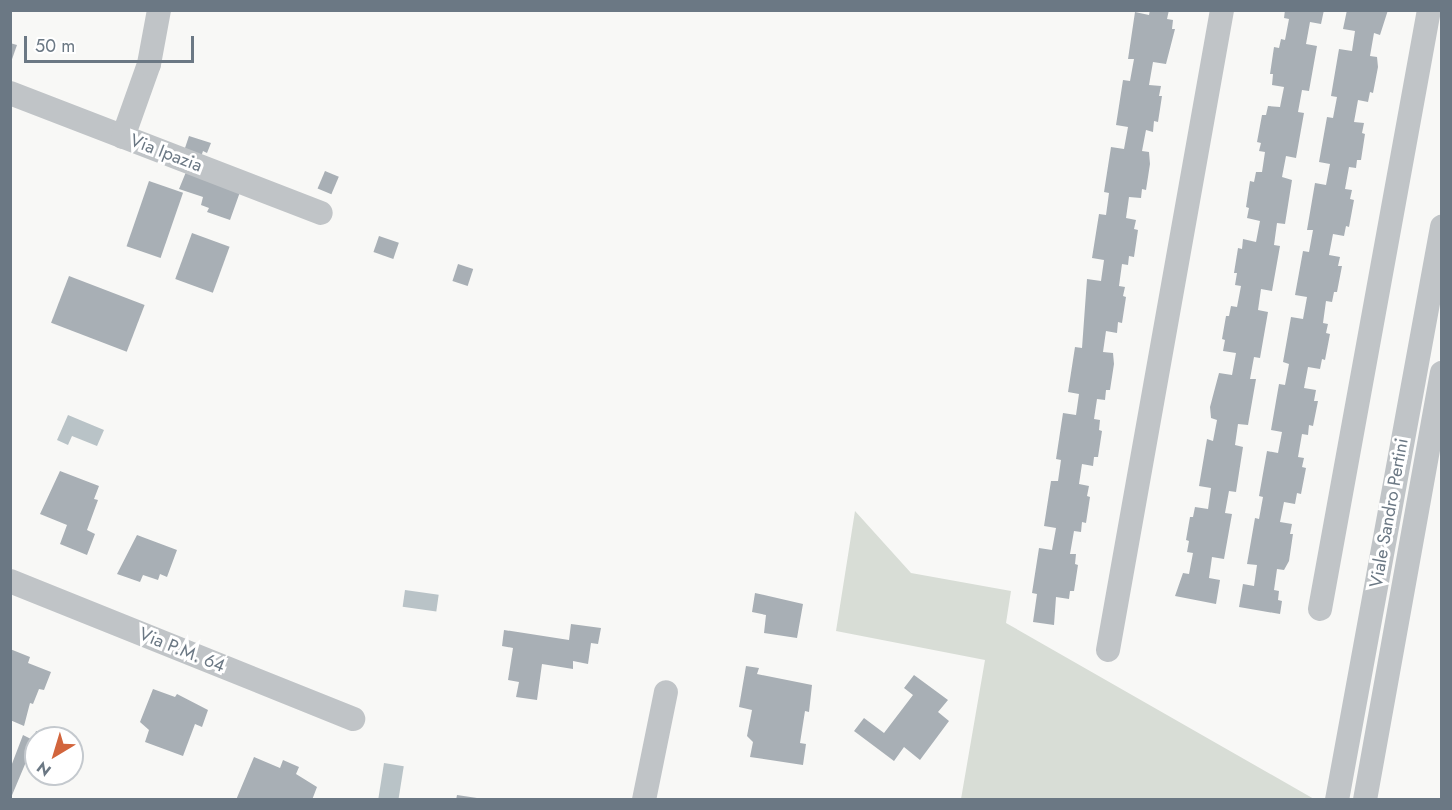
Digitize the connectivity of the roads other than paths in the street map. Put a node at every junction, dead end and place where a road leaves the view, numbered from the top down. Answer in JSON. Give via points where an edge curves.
{"nodes":[{"id":1,"x":159,"y":10,"type":"edge"},
{"id":2,"x":1222,"y":10,"type":"edge"},
{"id":3,"x":1429,"y":10,"type":"edge"},
{"id":4,"x":10,"y":93,"type":"edge"},
{"id":5,"x":123,"y":137,"type":"junction"},
{"id":6,"x":321,"y":213,"type":"dead end"},
{"id":7,"x":1442,"y":227,"type":"edge"},
{"id":8,"x":1442,"y":373,"type":"edge"},
{"id":9,"x":10,"y":581,"type":"edge"},
{"id":10,"x":1320,"y":609,"type":"dead end"},
{"id":11,"x":1108,"y":650,"type":"dead end"},
{"id":12,"x":666,"y":692,"type":"dead end"},
{"id":13,"x":352,"y":719,"type":"dead end"},
{"id":14,"x":644,"y":800,"type":"edge"},
{"id":15,"x":1337,"y":800,"type":"edge"},
{"id":16,"x":1365,"y":800,"type":"edge"}],
"edges":[{"from":1,"to":5,"type":"street","via":[[149,64]]},
{"from":2,"to":11,"type":"street"},
{"from":3,"to":10,"type":"street"},
{"from":4,"to":5,"type":"street","name":"Via Ipazia"},
{"from":5,"to":6,"type":"street","name":"Via Ipazia"},
{"from":7,"to":15,"type":"street","name":"Viale Sandro Pertini"},
{"from":8,"to":16,"type":"street","name":"Viale Sandro Pertini"},
{"from":9,"to":13,"type":"street","name":"Via P.M. 64"},
{"from":12,"to":14,"type":"street"}]}
